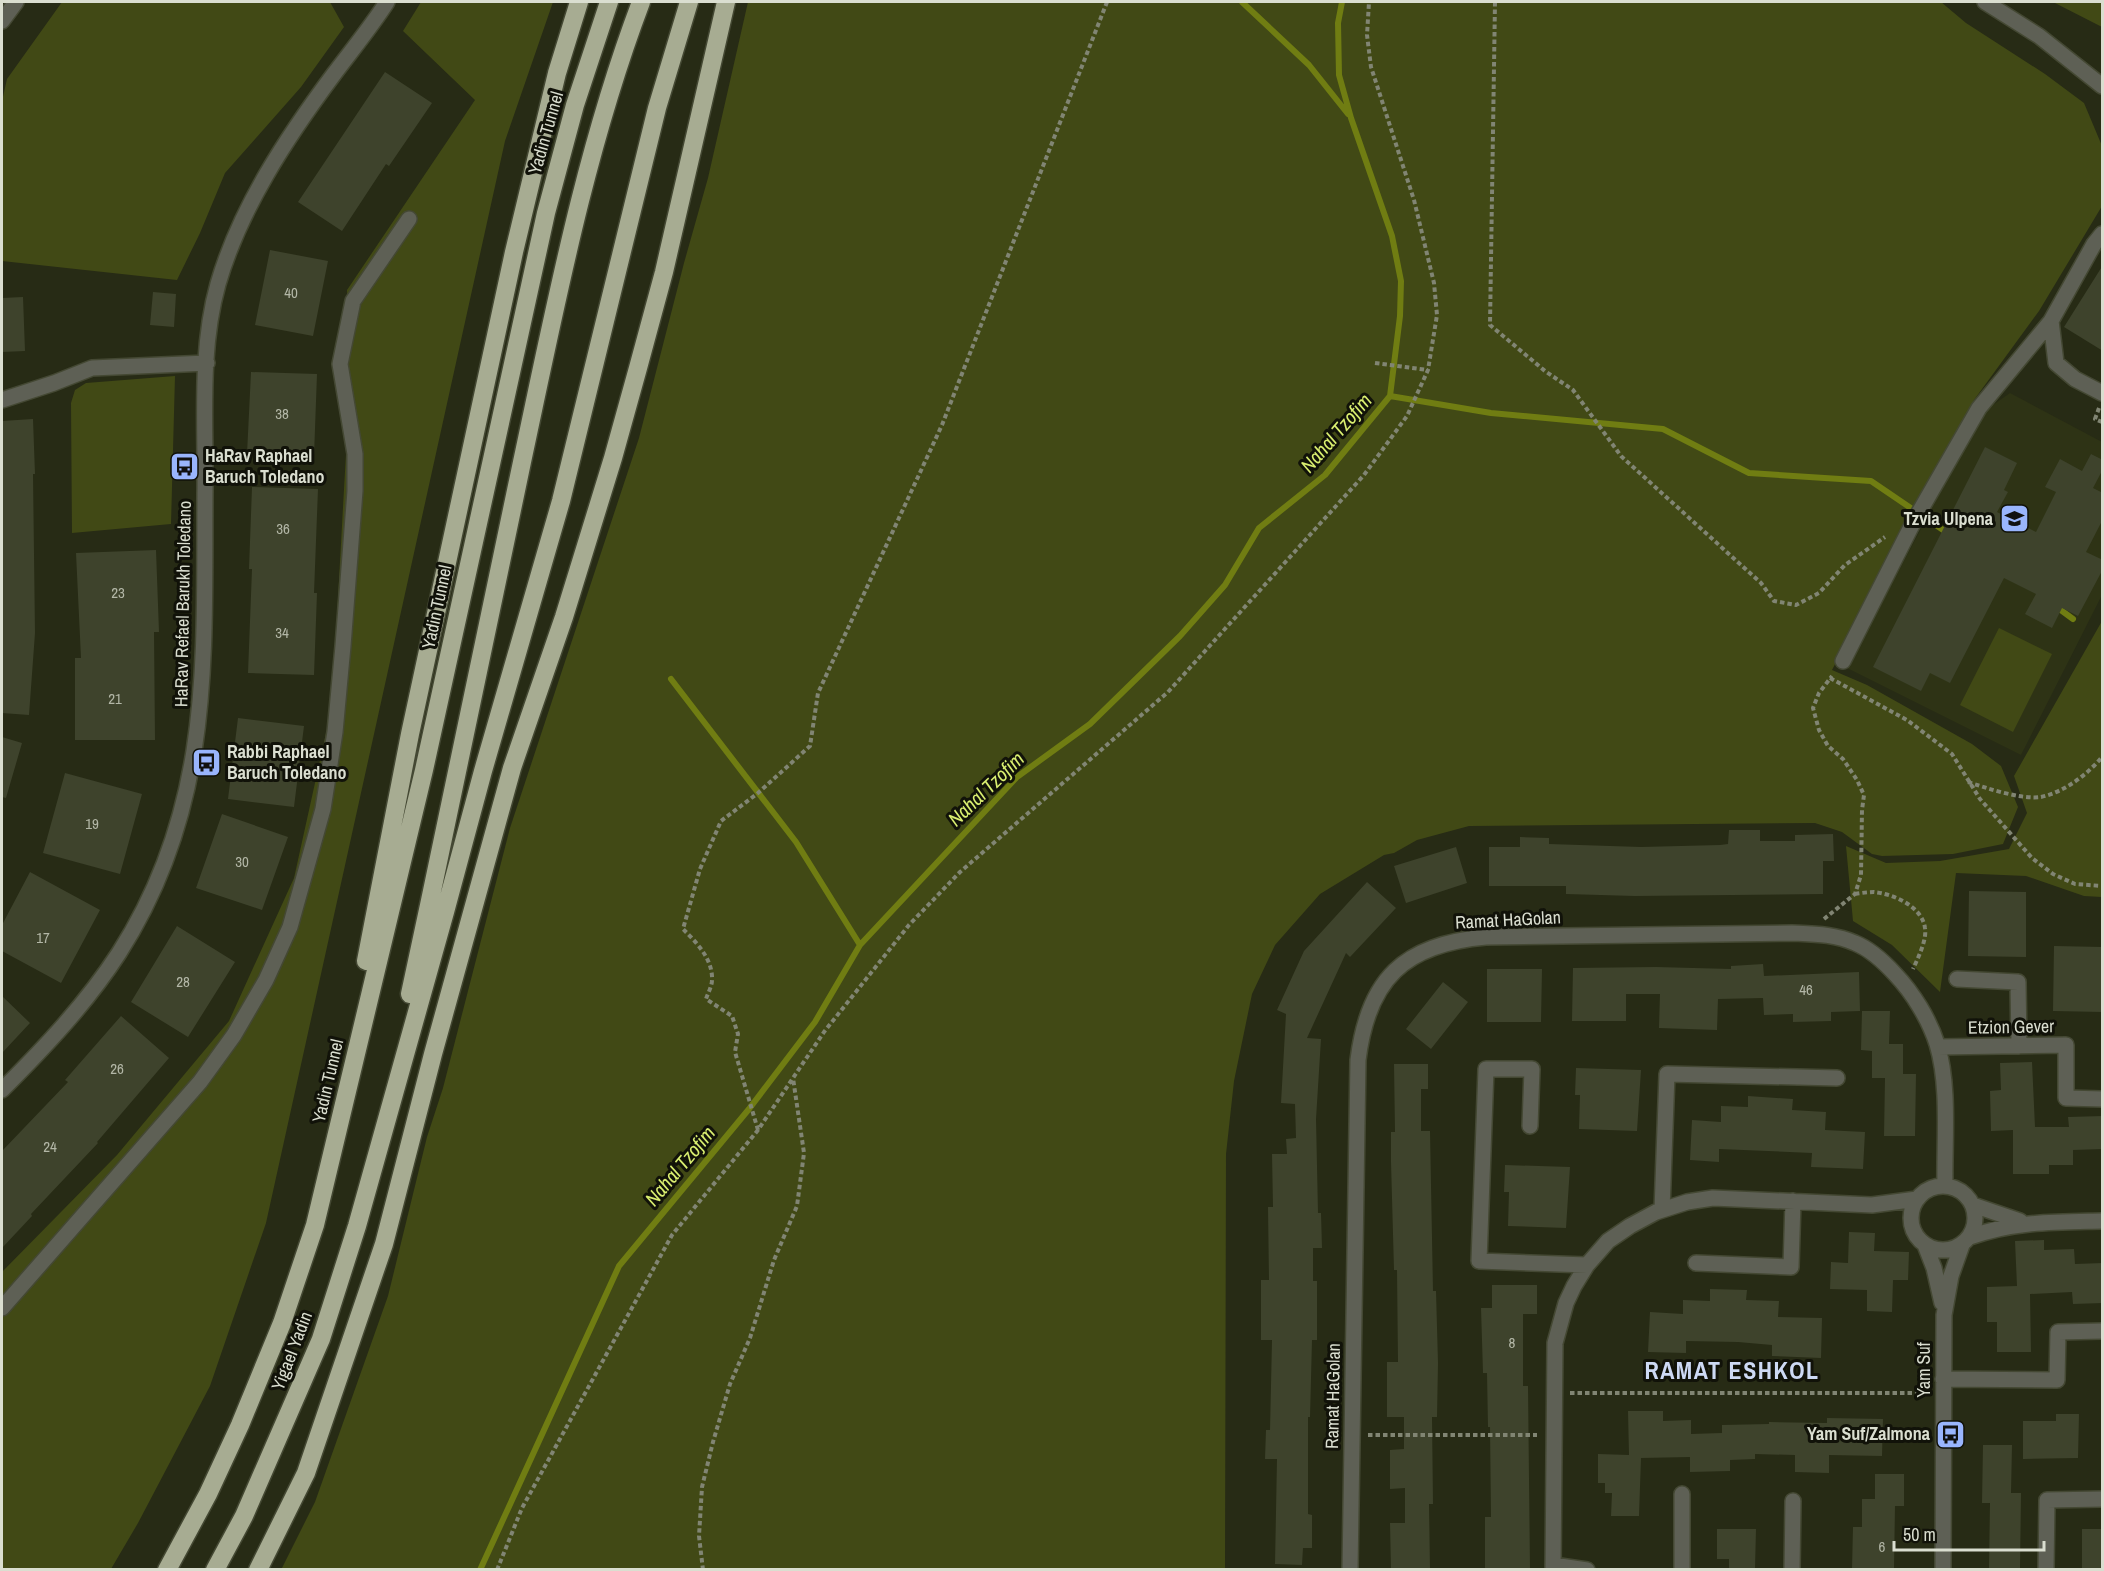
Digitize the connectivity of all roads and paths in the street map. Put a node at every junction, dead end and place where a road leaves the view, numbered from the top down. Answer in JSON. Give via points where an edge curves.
{"nodes":[{"id":1,"x":16,"y":2,"type":"edge"},
{"id":2,"x":387,"y":2,"type":"edge"},
{"id":3,"x":579,"y":2,"type":"edge"},
{"id":4,"x":609,"y":2,"type":"edge"},
{"id":5,"x":641,"y":2,"type":"edge"},
{"id":6,"x":689,"y":2,"type":"edge"},
{"id":7,"x":726,"y":2,"type":"edge"},
{"id":8,"x":1107,"y":2,"type":"edge"},
{"id":9,"x":1369,"y":2,"type":"edge"},
{"id":10,"x":1495,"y":2,"type":"edge"},
{"id":11,"x":1985,"y":2,"type":"edge"},
{"id":12,"x":2,"y":21,"type":"edge"},
{"id":13,"x":2103,"y":86,"type":"edge"},
{"id":14,"x":409,"y":219,"type":"dead end"},
{"id":15,"x":2103,"y":234,"type":"edge"},
{"id":16,"x":2051,"y":321,"type":"junction"},
{"id":17,"x":207,"y":363,"type":"junction"},
{"id":18,"x":1375,"y":363,"type":"dead end"},
{"id":19,"x":1428,"y":370,"type":"junction"},
{"id":20,"x":2103,"y":393,"type":"edge"},
{"id":21,"x":2,"y":400,"type":"edge"},
{"id":22,"x":1913,"y":523,"type":"junction"},
{"id":23,"x":1843,"y":661,"type":"joint"},
{"id":24,"x":1830,"y":678,"type":"junction"},
{"id":25,"x":2103,"y":758,"type":"edge"},
{"id":26,"x":1968,"y":782,"type":"junction"},
{"id":27,"x":2103,"y":886,"type":"edge"},
{"id":28,"x":1855,"y":894,"type":"junction"},
{"id":29,"x":1819,"y":934,"type":"junction"},
{"id":30,"x":1957,"y":979,"type":"dead end"},
{"id":31,"x":1905,"y":985,"type":"junction"},
{"id":32,"x":2019,"y":1046,"type":"junction"},
{"id":33,"x":1938,"y":1047,"type":"junction"},
{"id":34,"x":794,"y":1078,"type":"junction"},
{"id":35,"x":1837,"y":1078,"type":"dead end"},
{"id":36,"x":2,"y":1090,"type":"edge"},
{"id":37,"x":2103,"y":1099,"type":"edge"},
{"id":38,"x":1530,"y":1126,"type":"dead end"},
{"id":39,"x":758,"y":1130,"type":"junction"},
{"id":40,"x":381,"y":1137,"type":"junction"},
{"id":41,"x":1945,"y":1186,"type":"junction"},
{"id":42,"x":1917,"y":1199,"type":"junction"},
{"id":43,"x":1793,"y":1201,"type":"junction"},
{"id":44,"x":1872,"y":1205,"type":"junction"},
{"id":45,"x":1972,"y":1205,"type":"junction"},
{"id":46,"x":1662,"y":1210,"type":"junction"},
{"id":47,"x":2103,"y":1221,"type":"edge"},
{"id":48,"x":2025,"y":1223,"type":"junction"},
{"id":49,"x":1911,"y":1224,"type":"junction"},
{"id":50,"x":315,"y":1225,"type":"junction"},
{"id":51,"x":1966,"y":1241,"type":"junction"},
{"id":52,"x":1925,"y":1245,"type":"junction"},
{"id":53,"x":1696,"y":1263,"type":"dead end"},
{"id":54,"x":1587,"y":1265,"type":"junction"},
{"id":55,"x":2,"y":1308,"type":"edge"},
{"id":56,"x":1944,"y":1315,"type":"junction"},
{"id":57,"x":2103,"y":1331,"type":"edge"},
{"id":58,"x":1943,"y":1386,"type":"junction"},
{"id":59,"x":1554,"y":1393,"type":"junction"},
{"id":60,"x":1553,"y":1434,"type":"junction"},
{"id":61,"x":1352,"y":1435,"type":"junction"},
{"id":62,"x":1682,"y":1494,"type":"dead end"},
{"id":63,"x":2103,"y":1499,"type":"edge"},
{"id":64,"x":1793,"y":1501,"type":"dead end"},
{"id":65,"x":1553,"y":1567,"type":"edge"},
{"id":66,"x":167,"y":1569,"type":"edge"},
{"id":67,"x":215,"y":1569,"type":"edge"},
{"id":68,"x":258,"y":1569,"type":"edge"},
{"id":69,"x":497,"y":1569,"type":"edge"},
{"id":70,"x":703,"y":1569,"type":"edge"},
{"id":71,"x":1350,"y":1569,"type":"edge"},
{"id":72,"x":1587,"y":1569,"type":"edge"},
{"id":73,"x":1682,"y":1569,"type":"edge"},
{"id":74,"x":1792,"y":1569,"type":"edge"},
{"id":75,"x":1943,"y":1569,"type":"edge"},
{"id":76,"x":2046,"y":1569,"type":"edge"}],
"edges":[{"from":1,"to":12,"type":"street"},
{"from":2,"to":17,"type":"street","name":"HaRav Refael Barukh Toledano","via":[[309,111],[253,201],[218,286]]},
{"from":3,"to":50,"type":"highway","via":[[557,74],[514,252],[410,734]]},
{"from":4,"to":50,"type":"highway","name":"Yadin Tunnel","via":[[575,105],[546,213],[424,770]]},
{"from":5,"to":40,"type":"highway","via":[[604,113],[572,232]]},
{"from":6,"to":40,"type":"highway","via":[[654,119],[561,501]]},
{"from":7,"to":68,"type":"highway","via":[[638,368],[564,617],[512,768],[384,1244],[306,1473]]},
{"from":8,"to":39,"type":"path","via":[[942,425],[819,693],[810,746],[721,821],[700,869],[683,929],[702,947],[709,966],[712,980],[706,999],[732,1016],[738,1034],[735,1052]]},
{"from":9,"to":19,"type":"path","via":[[1367,35],[1371,67],[1414,200],[1434,283],[1437,315]]},
{"from":10,"to":22,"type":"path","via":[[1490,325],[1573,390],[1621,456],[1761,583],[1774,600],[1796,605],[1819,593],[1845,565],[1875,542]]},
{"from":11,"to":13,"type":"street","via":[[2039,36]]},
{"from":14,"to":55,"type":"street","via":[[353,301],[340,364],[356,454],[343,646],[323,809],[290,927],[266,981],[200,1082]]},
{"from":15,"to":16,"type":"street"},
{"from":16,"to":20,"type":"street","via":[[2056,363],[2075,379]]},
{"from":16,"to":22,"type":"street","via":[[1978,408]]},
{"from":17,"to":21,"type":"street","via":[[92,368]]},
{"from":17,"to":36,"type":"street","name":"HaRav Refael Barukh Toledano","via":[[204,658],[201,711],[184,805],[157,885],[118,955],[69,1020]]},
{"from":18,"to":19,"type":"path"},
{"from":19,"to":34,"type":"path","via":[[1407,416],[1364,475],[1167,692],[960,872],[909,925],[824,1032]]},
{"from":22,"to":23,"type":"street"},
{"from":23,"to":24,"type":"path"},
{"from":24,"to":26,"type":"path","via":[[1907,720],[1952,754]]},
{"from":24,"to":28,"type":"path","via":[[1813,708],[1828,746],[1843,759],[1864,795],[1861,874]]},
{"from":25,"to":26,"type":"path","via":[[2067,786],[2040,797],[1993,791]]},
{"from":26,"to":27,"type":"path","via":[[2032,858],[2052,874],[2075,884]]},
{"from":28,"to":29,"type":"path","via":[[1825,917]]},
{"from":28,"to":31,"type":"path","via":[[1873,892],[1902,900],[1917,912],[1925,927],[1923,943]]},
{"from":29,"to":31,"type":"street","name":"Ramat HaGolan","via":[[1857,943],[1888,966]]},
{"from":29,"to":61,"type":"street","name":"Ramat HaGolan","via":[[1467,939],[1436,946],[1399,966],[1375,996],[1365,1019],[1358,1060]]},
{"from":30,"to":32,"type":"street","via":[[2018,982]]},
{"from":31,"to":33,"type":"street","name":"Ramat HaGolan"},
{"from":32,"to":33,"type":"street","name":"Etzion Gever"},
{"from":32,"to":37,"type":"street","name":"Etzion Gever","via":[[2066,1045],[2066,1098]]},
{"from":33,"to":41,"type":"street","name":"Ramat HaGolan","via":[[1944,1102]]},
{"from":34,"to":39,"type":"path"},
{"from":34,"to":70,"type":"path","via":[[804,1153],[797,1206],[774,1260],[712,1442],[702,1487],[699,1536]]},
{"from":35,"to":46,"type":"street","via":[[1667,1074]]},
{"from":38,"to":54,"type":"street","via":[[1532,1069],[1486,1069],[1479,1261]]},
{"from":39,"to":69,"type":"path","via":[[672,1235],[522,1508]]},
{"from":40,"to":67,"type":"highway","name":"Yigael Yadin","via":[[321,1339],[244,1516]]},
{"from":41,"to":42,"type":"street","via":[[1930,1189]]},
{"from":41,"to":45,"type":"street","via":[[1961,1191]]},
{"from":42,"to":44,"type":"street"},
{"from":42,"to":49,"type":"street"},
{"from":43,"to":44,"type":"street"},
{"from":43,"to":46,"type":"street","via":[[1713,1198]]},
{"from":43,"to":53,"type":"street","via":[[1791,1267]]},
{"from":44,"to":49,"type":"street"},
{"from":45,"to":48,"type":"street"},
{"from":45,"to":51,"type":"street","via":[[1975,1221]]},
{"from":46,"to":54,"type":"street","via":[[1608,1241]]},
{"from":47,"to":48,"type":"street"},
{"from":48,"to":51,"type":"street"},
{"from":49,"to":52,"type":"street"},
{"from":50,"to":66,"type":"highway","name":"Yigael Yadin","via":[[282,1323],[240,1425]]},
{"from":51,"to":52,"type":"street","via":[[1955,1248],[1940,1250]]},
{"from":51,"to":56,"type":"street","name":"Yam Suf","via":[[1951,1276]]},
{"from":52,"to":56,"type":"street","name":"Yam Suf"},
{"from":54,"to":59,"type":"street","via":[[1560,1322],[1555,1343]]},
{"from":56,"to":58,"type":"street","name":"Yam Suf"},
{"from":57,"to":58,"type":"street","via":[[2058,1332],[2057,1380]]},
{"from":58,"to":59,"type":"path"},
{"from":58,"to":75,"type":"street","name":"Yam Suf"},
{"from":59,"to":60,"type":"street"},
{"from":60,"to":61,"type":"path"},
{"from":60,"to":65,"type":"street"},
{"from":61,"to":71,"type":"street","name":"Ramat HaGolan"},
{"from":62,"to":73,"type":"street"},
{"from":63,"to":76,"type":"street","via":[[2047,1500]]},
{"from":64,"to":74,"type":"street"},
{"from":65,"to":72,"type":"street"}]}
